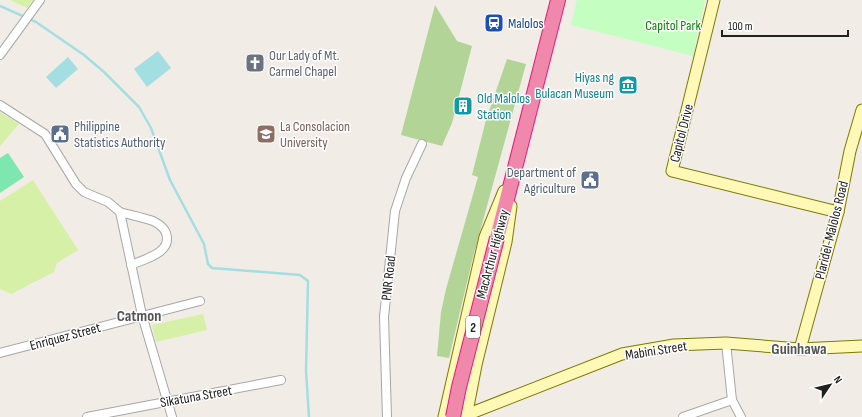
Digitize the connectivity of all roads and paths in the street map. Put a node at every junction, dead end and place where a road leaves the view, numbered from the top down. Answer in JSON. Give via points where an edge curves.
{"nodes":[{"id":1,"x":40,"y":0,"type":"edge"},
{"id":2,"x":558,"y":0,"type":"edge"},
{"id":3,"x":714,"y":0,"type":"edge"},
{"id":4,"x":0,"y":55,"type":"edge"},
{"id":5,"x":0,"y":105,"type":"edge"},
{"id":6,"x":862,"y":110,"type":"edge"},
{"id":7,"x":422,"y":144,"type":"dead end"},
{"id":8,"x":516,"y":161,"type":"junction"},
{"id":9,"x":120,"y":212,"type":"junction"},
{"id":10,"x":838,"y":212,"type":"junction"},
{"id":11,"x":131,"y":265,"type":"junction"},
{"id":12,"x":200,"y":301,"type":"dead end"},
{"id":13,"x":142,"y":316,"type":"junction"},
{"id":14,"x":726,"y":343,"type":"junction"},
{"id":15,"x":862,"y":346,"type":"edge"},
{"id":16,"x":800,"y":349,"type":"junction"},
{"id":17,"x":0,"y":353,"type":"edge"},
{"id":18,"x":281,"y":380,"type":"dead end"},
{"id":19,"x":732,"y":400,"type":"junction"},
{"id":20,"x":168,"y":401,"type":"junction"},
{"id":21,"x":462,"y":416,"type":"edge"},
{"id":22,"x":87,"y":417,"type":"edge"},
{"id":23,"x":172,"y":417,"type":"edge"},
{"id":24,"x":387,"y":417,"type":"edge"},
{"id":25,"x":444,"y":417,"type":"edge"},
{"id":26,"x":683,"y":417,"type":"edge"},
{"id":27,"x":741,"y":417,"type":"edge"}],
"edges":[{"from":1,"to":4,"type":"street"},
{"from":2,"to":8,"type":"highway","name":"MacArthur Highway","number":"2"},
{"from":3,"to":10,"type":"main road","name":"Capitol Drive","via":[[672,171]]},
{"from":5,"to":9,"type":"street","via":[[45,134],[76,184],[84,192],[108,202]]},
{"from":6,"to":10,"type":"main road","name":"Plaridel-Malolos Road","via":[[850,151]]},
{"from":7,"to":24,"type":"street","name":"PNR Road","via":[[395,210],[384,317]]},
{"from":8,"to":21,"type":"main road","name":"MacArthur Highway","via":[[506,242]]},
{"from":8,"to":21,"type":"highway","name":"MacArthur Highway","number":"2","bridge":true,"via":[[459,387]]},
{"from":8,"to":25,"type":"main road","name":"MacArthur Highway","via":[[485,237]]},
{"from":9,"to":11,"type":"street"},
{"from":9,"to":11,"type":"street","via":[[153,221],[164,228],[167,236],[167,244],[163,250]]},
{"from":10,"to":16,"type":"main road","name":"Plaridel-Malolos Road"},
{"from":11,"to":13,"type":"street"},
{"from":12,"to":13,"type":"street","name":"Enriquez Street"},
{"from":13,"to":17,"type":"street","name":"Enriquez Street"},
{"from":13,"to":20,"type":"street"},
{"from":14,"to":16,"type":"main road","name":"Mabini Street"},
{"from":14,"to":19,"type":"street"},
{"from":14,"to":21,"type":"main road","name":"Mabini Street","via":[[674,345],[622,354]]},
{"from":15,"to":16,"type":"main road","name":"Mabini Street"},
{"from":18,"to":20,"type":"street","name":"Sikatuna Street"},
{"from":19,"to":26,"type":"street"},
{"from":19,"to":27,"type":"street"},
{"from":20,"to":22,"type":"street","name":"Sikatuna Street"},
{"from":20,"to":23,"type":"street"}]}
